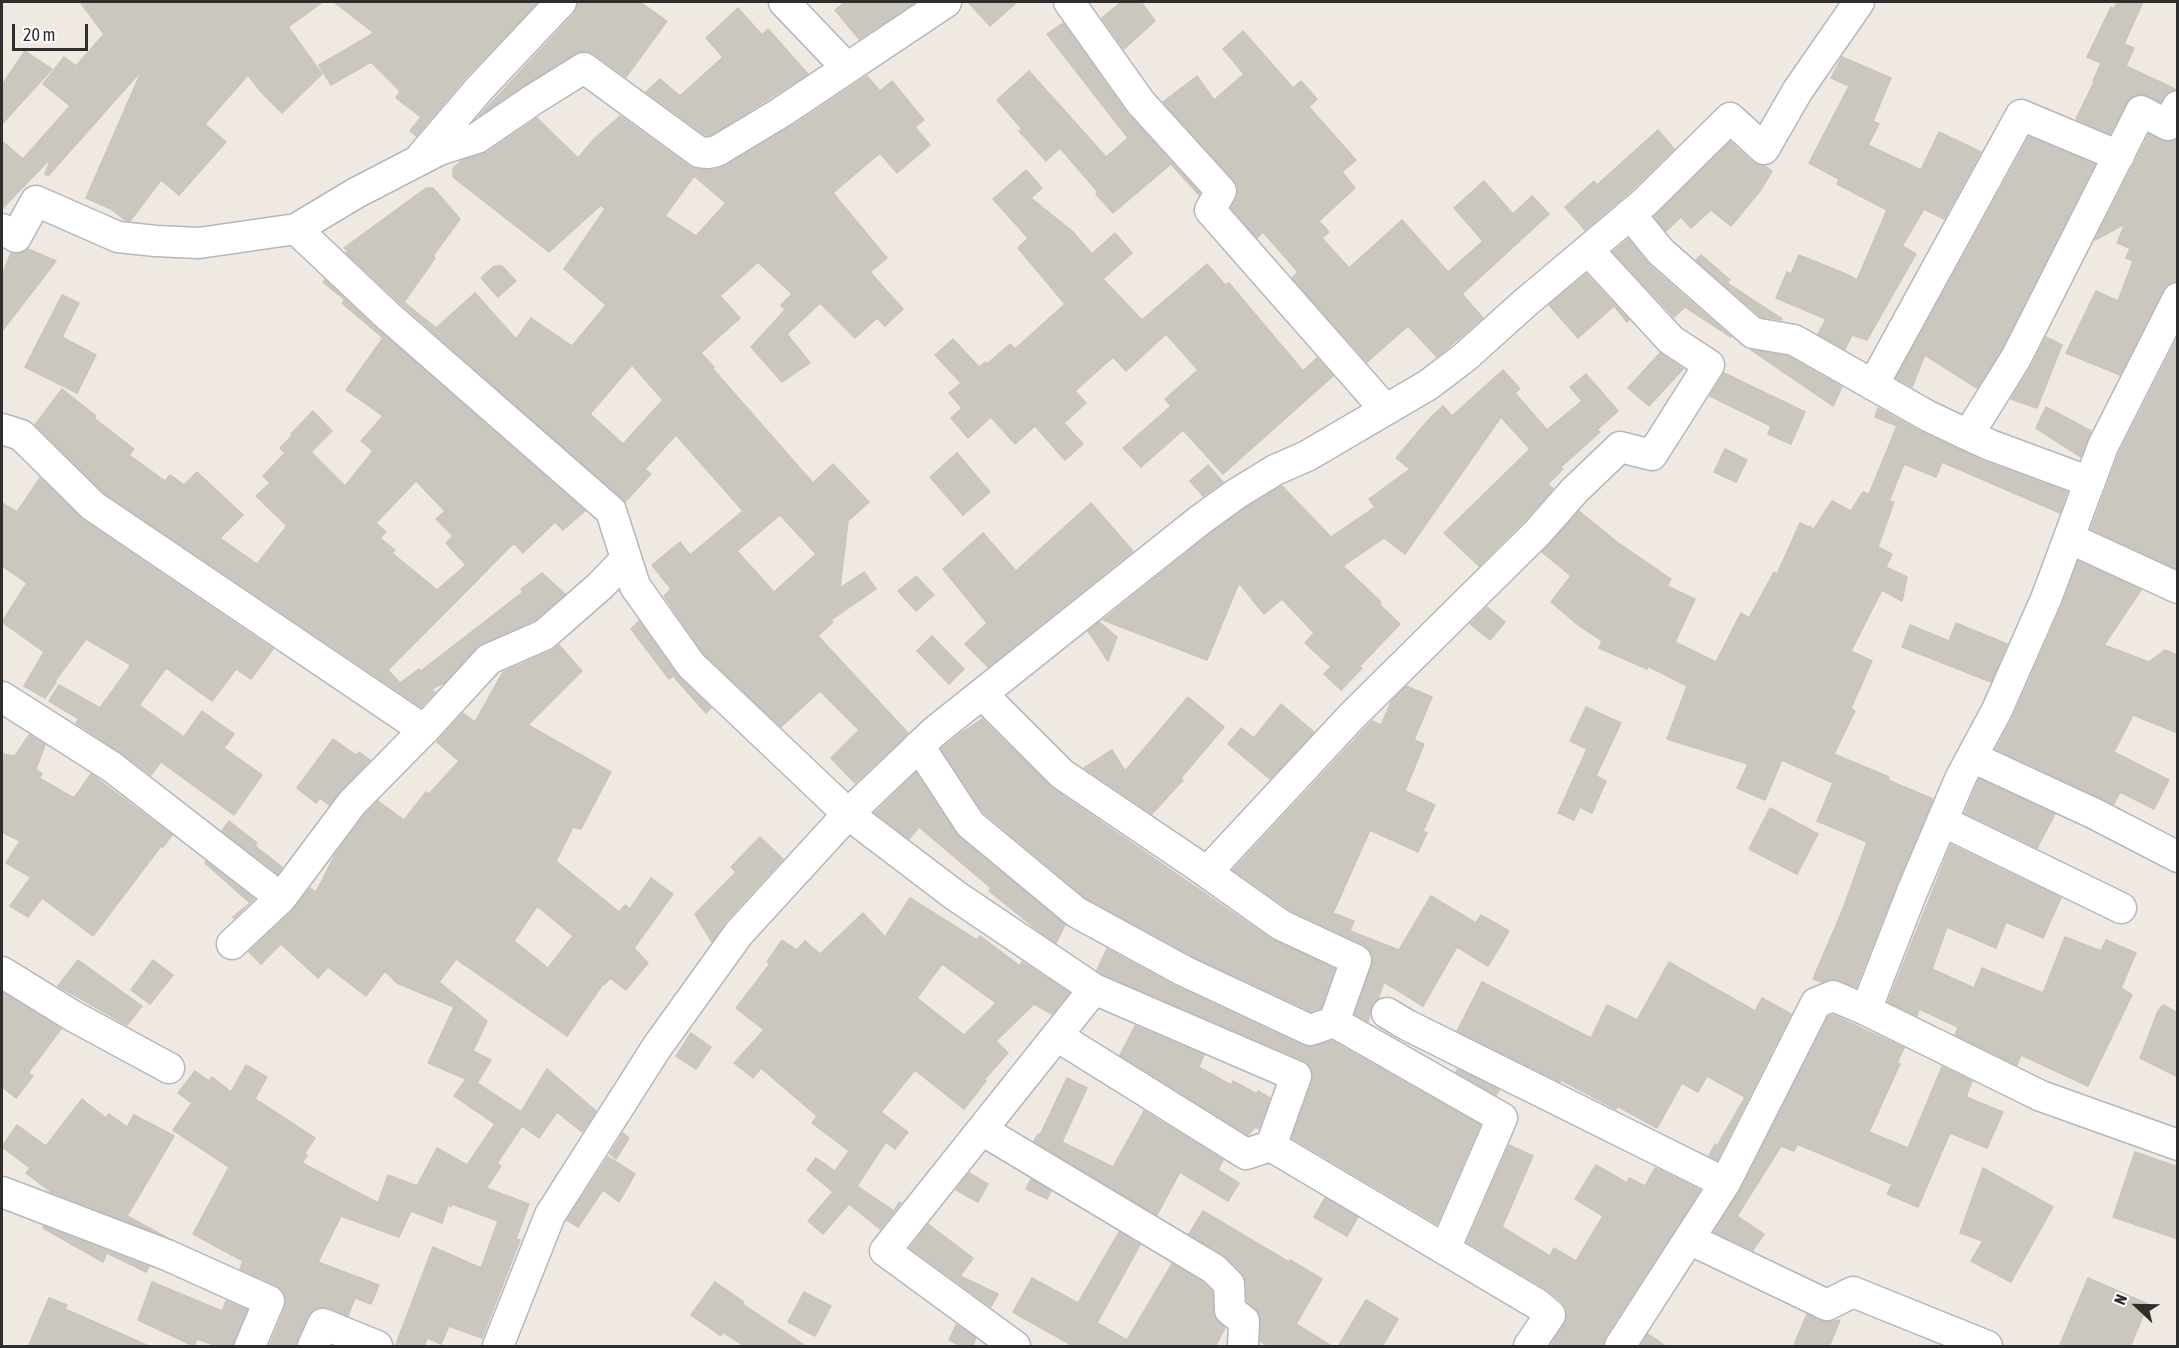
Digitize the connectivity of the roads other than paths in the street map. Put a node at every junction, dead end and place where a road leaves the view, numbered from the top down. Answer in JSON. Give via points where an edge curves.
{"nodes":[{"id":1,"x":561,"y":2,"type":"edge"},
{"id":2,"x":784,"y":2,"type":"edge"},
{"id":3,"x":946,"y":2,"type":"edge"},
{"id":4,"x":1069,"y":2,"type":"edge"},
{"id":5,"x":1859,"y":2,"type":"edge"},
{"id":6,"x":846,"y":67,"type":"junction"},
{"id":7,"x":2178,"y":106,"type":"edge"},
{"id":8,"x":2119,"y":156,"type":"junction"},
{"id":9,"x":415,"y":164,"type":"junction"},
{"id":10,"x":1630,"y":214,"type":"junction"},
{"id":11,"x":2,"y":229,"type":"edge"},
{"id":12,"x":296,"y":229,"type":"junction"},
{"id":13,"x":1588,"y":250,"type":"junction"},
{"id":14,"x":2178,"y":298,"type":"edge"},
{"id":15,"x":1873,"y":385,"type":"junction"},
{"id":16,"x":1384,"y":410,"type":"junction"},
{"id":17,"x":2,"y":429,"type":"edge"},
{"id":18,"x":1968,"y":435,"type":"junction"},
{"id":19,"x":2090,"y":482,"type":"junction"},
{"id":20,"x":2069,"y":538,"type":"junction"},
{"id":21,"x":626,"y":559,"type":"junction"},
{"id":22,"x":2178,"y":588,"type":"edge"},
{"id":23,"x":982,"y":693,"type":"junction"},
{"id":24,"x":2,"y":697,"type":"edge"},
{"id":25,"x":424,"y":730,"type":"junction"},
{"id":26,"x":919,"y":746,"type":"junction"},
{"id":27,"x":1972,"y":757,"type":"junction"},
{"id":28,"x":848,"y":814,"type":"junction"},
{"id":29,"x":1942,"y":821,"type":"junction"},
{"id":30,"x":2178,"y":857,"type":"edge"},
{"id":31,"x":1207,"y":872,"type":"junction"},
{"id":32,"x":281,"y":898,"type":"junction"},
{"id":33,"x":2121,"y":908,"type":"dead end"},
{"id":34,"x":232,"y":944,"type":"dead end"},
{"id":35,"x":2,"y":972,"type":"edge"},
{"id":36,"x":1094,"y":989,"type":"junction"},
{"id":37,"x":1866,"y":1010,"type":"junction"},
{"id":38,"x":1388,"y":1013,"type":"dead end"},
{"id":39,"x":1334,"y":1022,"type":"junction"},
{"id":40,"x":1057,"y":1036,"type":"junction"},
{"id":41,"x":170,"y":1068,"type":"dead end"},
{"id":42,"x":982,"y":1130,"type":"junction"},
{"id":43,"x":2178,"y":1145,"type":"edge"},
{"id":44,"x":1271,"y":1146,"type":"junction"},
{"id":45,"x":1725,"y":1183,"type":"junction"},
{"id":46,"x":2,"y":1192,"type":"edge"},
{"id":47,"x":1689,"y":1239,"type":"junction"},
{"id":48,"x":1445,"y":1249,"type":"junction"},
{"id":49,"x":250,"y":1347,"type":"edge"},
{"id":50,"x":313,"y":1347,"type":"edge"},
{"id":51,"x":377,"y":1347,"type":"edge"},
{"id":52,"x":498,"y":1347,"type":"edge"},
{"id":53,"x":1015,"y":1347,"type":"edge"},
{"id":54,"x":1243,"y":1347,"type":"edge"},
{"id":55,"x":1529,"y":1347,"type":"edge"},
{"id":56,"x":1620,"y":1347,"type":"edge"},
{"id":57,"x":1987,"y":1347,"type":"edge"}],
"edges":[{"from":1,"to":9,"type":"street","via":[[479,88]]},
{"from":2,"to":6,"type":"street"},
{"from":3,"to":6,"type":"street"},
{"from":4,"to":16,"type":"street","via":[[1141,104],[1221,191],[1210,210]]},
{"from":5,"to":10,"type":"street","via":[[1798,90],[1764,149],[1730,118]]},
{"from":6,"to":9,"type":"street","via":[[780,112],[708,153],[699,152],[584,68],[477,138],[439,150]]},
{"from":7,"to":8,"type":"street","via":[[2168,125],[2141,111]]},
{"from":8,"to":15,"type":"street","via":[[2021,115]]},
{"from":8,"to":18,"type":"street","via":[[2016,358]]},
{"from":9,"to":12,"type":"street"},
{"from":10,"to":13,"type":"street"},
{"from":10,"to":15,"type":"street","via":[[1661,252],[1754,333],[1794,340]]},
{"from":11,"to":12,"type":"street","via":[[16,237],[36,201],[118,237],[198,243]]},
{"from":12,"to":21,"type":"street","via":[[387,315],[611,511]]},
{"from":13,"to":16,"type":"street","via":[[1465,357],[1428,385]]},
{"from":13,"to":31,"type":"street","via":[[1671,340],[1709,365],[1652,455],[1620,447],[1352,716]]},
{"from":14,"to":19,"type":"street","via":[[2103,446]]},
{"from":15,"to":18,"type":"street"},
{"from":16,"to":23,"type":"street","via":[[1236,494]]},
{"from":17,"to":25,"type":"street","via":[[21,435],[93,506]]},
{"from":18,"to":19,"type":"street"},
{"from":19,"to":20,"type":"street"},
{"from":20,"to":22,"type":"street"},
{"from":20,"to":27,"type":"street","via":[[2006,690]]},
{"from":21,"to":25,"type":"street","via":[[544,635],[489,659]]},
{"from":21,"to":28,"type":"street","via":[[635,586],[691,665]]},
{"from":23,"to":26,"type":"street"},
{"from":23,"to":31,"type":"street","via":[[1062,774]]},
{"from":24,"to":32,"type":"street","via":[[112,767]]},
{"from":25,"to":32,"type":"street","via":[[352,803]]},
{"from":26,"to":28,"type":"street"},
{"from":26,"to":39,"type":"street","via":[[970,824],[1076,912],[1184,971],[1310,1030]]},
{"from":27,"to":29,"type":"street"},
{"from":27,"to":30,"type":"street"},
{"from":28,"to":36,"type":"street","via":[[956,896]]},
{"from":28,"to":52,"type":"street","via":[[739,933],[657,1047],[550,1215]]},
{"from":29,"to":33,"type":"street"},
{"from":29,"to":37,"type":"street"},
{"from":31,"to":39,"type":"street","via":[[1281,925],[1356,960]]},
{"from":32,"to":34,"type":"street"},
{"from":35,"to":41,"type":"street"},
{"from":36,"to":40,"type":"street"},
{"from":36,"to":44,"type":"street","via":[[1296,1076]]},
{"from":37,"to":43,"type":"street","via":[[2041,1096]]},
{"from":37,"to":45,"type":"street","via":[[1833,996],[1816,1003]]},
{"from":38,"to":45,"type":"street"},
{"from":39,"to":48,"type":"street","via":[[1502,1118]]},
{"from":40,"to":42,"type":"street"},
{"from":40,"to":44,"type":"street","via":[[1246,1154]]},
{"from":42,"to":53,"type":"street","via":[[885,1251]]},
{"from":42,"to":54,"type":"street","via":[[1214,1269],[1229,1284],[1230,1310],[1244,1321]]},
{"from":44,"to":48,"type":"street"},
{"from":45,"to":47,"type":"street"},
{"from":46,"to":49,"type":"street","via":[[166,1255],[269,1301]]},
{"from":47,"to":56,"type":"street"},
{"from":47,"to":57,"type":"street","via":[[1827,1305],[1853,1292]]},
{"from":48,"to":55,"type":"street","via":[[1550,1315]]},
{"from":50,"to":51,"type":"street","via":[[323,1324]]}]}
